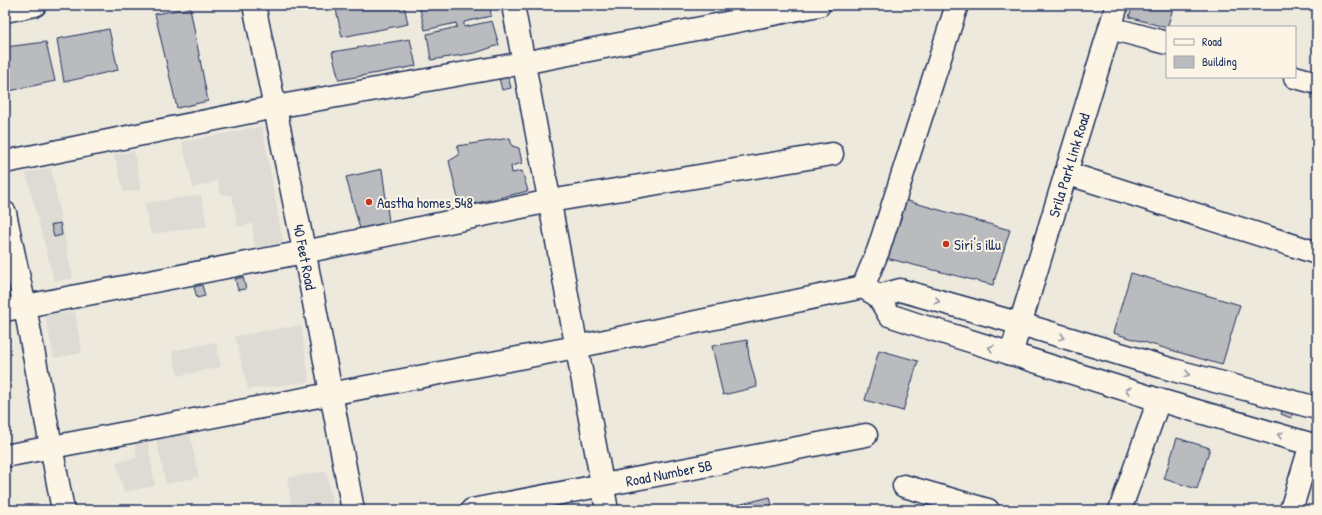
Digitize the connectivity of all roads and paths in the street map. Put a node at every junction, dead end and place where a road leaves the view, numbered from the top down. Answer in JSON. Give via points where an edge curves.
{"nodes":[{"id":1,"x":35,"y":5,"type":"edge"},
{"id":2,"x":254,"y":5,"type":"edge"},
{"id":3,"x":513,"y":5,"type":"edge"},
{"id":4,"x":819,"y":5,"type":"edge"},
{"id":5,"x":957,"y":5,"type":"edge"},
{"id":6,"x":1117,"y":5,"type":"edge"},
{"id":7,"x":5,"y":11,"type":"edge"},
{"id":8,"x":1110,"y":28,"type":"junction"},
{"id":9,"x":1166,"y":43,"type":"edge"},
{"id":10,"x":523,"y":63,"type":"junction"},
{"id":11,"x":1296,"y":77,"type":"edge"},
{"id":12,"x":1317,"y":82,"type":"edge"},
{"id":13,"x":275,"y":107,"type":"junction"},
{"id":14,"x":832,"y":154,"type":"dead end"},
{"id":15,"x":5,"y":162,"type":"edge"},
{"id":16,"x":1066,"y":173,"type":"junction"},
{"id":17,"x":550,"y":201,"type":"junction"},
{"id":18,"x":5,"y":213,"type":"edge"},
{"id":19,"x":304,"y":252,"type":"junction"},
{"id":20,"x":1317,"y":253,"type":"edge"},
{"id":21,"x":870,"y":292,"type":"junction"},
{"id":22,"x":15,"y":308,"type":"edge"},
{"id":23,"x":1021,"y":324,"type":"junction"},
{"id":24,"x":576,"y":347,"type":"junction"},
{"id":25,"x":1011,"y":354,"type":"junction"},
{"id":26,"x":330,"y":393,"type":"junction"},
{"id":27,"x":1159,"y":400,"type":"junction"},
{"id":28,"x":1317,"y":408,"type":"edge"},
{"id":29,"x":866,"y":435,"type":"dead end"},
{"id":30,"x":1314,"y":445,"type":"edge"},
{"id":31,"x":50,"y":447,"type":"junction"},
{"id":32,"x":5,"y":456,"type":"edge"},
{"id":33,"x":603,"y":485,"type":"junction"},
{"id":34,"x":904,"y":486,"type":"dead end"},
{"id":35,"x":63,"y":510,"type":"edge"},
{"id":36,"x":352,"y":510,"type":"edge"},
{"id":37,"x":472,"y":510,"type":"edge"},
{"id":38,"x":607,"y":510,"type":"edge"},
{"id":39,"x":988,"y":510,"type":"edge"},
{"id":40,"x":1120,"y":510,"type":"edge"},
{"id":41,"x":1291,"y":510,"type":"edge"}],
"edges":[{"from":1,"to":7,"type":"street"},
{"from":2,"to":13,"type":"street","name":"40 Feet Road"},
{"from":3,"to":10,"type":"street"},
{"from":4,"to":10,"type":"street"},
{"from":5,"to":21,"type":"street","via":[[878,251]]},
{"from":6,"to":8,"type":"street","name":"Srila Park Link Road"},
{"from":8,"to":9,"type":"street"},
{"from":8,"to":16,"type":"street","name":"Srila Park Link Road"},
{"from":10,"to":13,"type":"street"},
{"from":10,"to":17,"type":"street"},
{"from":11,"to":12,"type":"street"},
{"from":13,"to":15,"type":"street"},
{"from":13,"to":19,"type":"street","name":"40 Feet Road"},
{"from":14,"to":17,"type":"street"},
{"from":16,"to":20,"type":"street"},
{"from":16,"to":23,"type":"street","name":"Srila Park Link Road"},
{"from":17,"to":19,"type":"street"},
{"from":17,"to":24,"type":"street"},
{"from":18,"to":22,"type":"street"},
{"from":19,"to":22,"type":"street"},
{"from":19,"to":26,"type":"street","name":"40 Feet Road"},
{"from":21,"to":23,"type":"street","one_way":true,"via":[[900,290]]},
{"from":21,"to":24,"type":"street"},
{"from":25,"to":21,"type":"street","one_way":true,"via":[[889,315]]},
{"from":22,"to":31,"type":"street"},
{"from":23,"to":25,"type":"street","name":"Srila Park Link Road"},
{"from":23,"to":28,"type":"street","one_way":true,"via":[[1173,370]]},
{"from":24,"to":26,"type":"street"},
{"from":24,"to":33,"type":"street"},
{"from":27,"to":25,"type":"street","one_way":true},
{"from":26,"to":31,"type":"street"},
{"from":26,"to":36,"type":"street","name":"40 Feet Road"},
{"from":30,"to":27,"type":"street","one_way":true},
{"from":27,"to":40,"type":"street"},
{"from":29,"to":33,"type":"street","name":"Road Number 5B"},
{"from":30,"to":41,"type":"street"},
{"from":31,"to":32,"type":"street"},
{"from":31,"to":35,"type":"street"},
{"from":33,"to":37,"type":"street","name":"Road Number 5B"},
{"from":33,"to":38,"type":"street"},
{"from":34,"to":39,"type":"street"}]}
